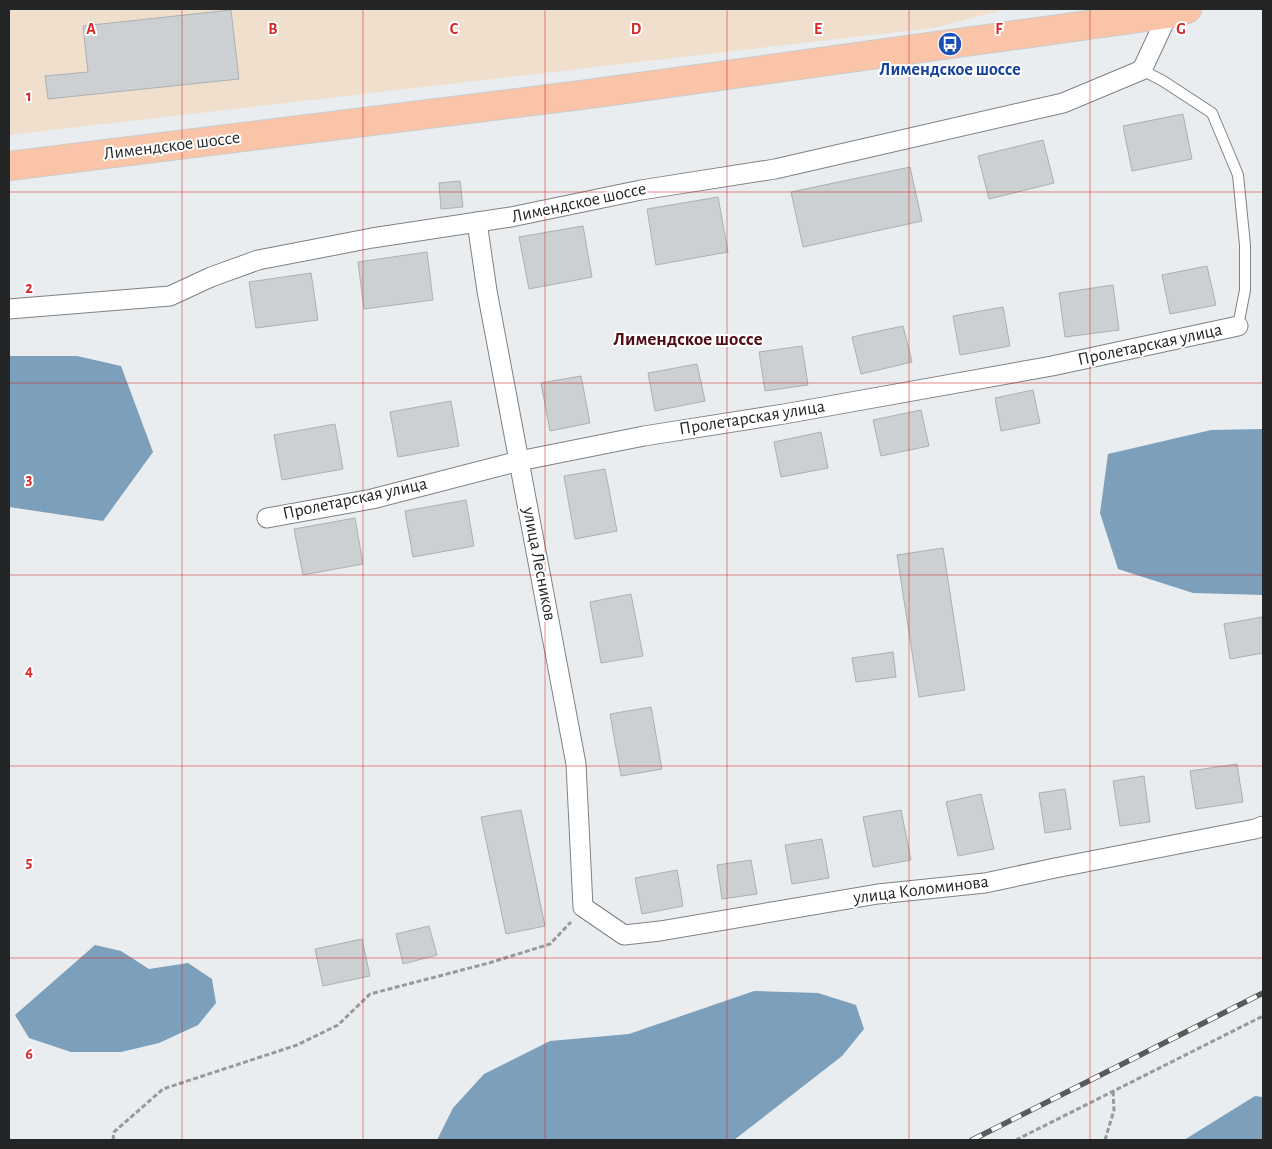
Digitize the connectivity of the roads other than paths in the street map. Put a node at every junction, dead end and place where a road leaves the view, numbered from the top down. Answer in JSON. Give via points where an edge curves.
{"nodes":[{"id":1,"x":1177,"y":11,"type":"edge"},
{"id":2,"x":1142,"y":70,"type":"junction"},
{"id":3,"x":9,"y":166,"type":"edge"},
{"id":4,"x":477,"y":222,"type":"junction"},
{"id":5,"x":9,"y":309,"type":"edge"},
{"id":6,"x":1238,"y":326,"type":"joint"},
{"id":7,"x":519,"y":461,"type":"junction"},
{"id":8,"x":267,"y":518,"type":"dead end"},
{"id":9,"x":1263,"y":826,"type":"edge"},
{"id":10,"x":584,"y":907,"type":"joint"}],
"edges":[{"from":1,"to":2,"type":"street","name":"Лимендское шоссе"},
{"from":1,"to":3,"type":"main road","name":"Лимендское шоссе","via":[[589,94]]},
{"from":2,"to":4,"type":"street","name":"Лимендское шоссе","via":[[1063,103],[776,170],[641,190]]},
{"from":2,"to":6,"type":"lane","via":[[1212,112],[1238,175],[1246,245],[1245,290]]},
{"from":4,"to":5,"type":"street","name":"Лимендское шоссе","via":[[258,260],[170,296]]},
{"from":4,"to":7,"type":"street","name":"улица Лесников"},
{"from":6,"to":7,"type":"street","name":"Пролетарская улица","via":[[1052,366],[644,436]]},
{"from":7,"to":8,"type":"street","name":"Пролетарская улица","via":[[372,499]]},
{"from":7,"to":10,"type":"street","name":"улица Лесников","via":[[576,764]]},
{"from":9,"to":10,"type":"street","name":"улица Коломинова","via":[[985,883],[878,894],[660,931],[624,935]]}]}
